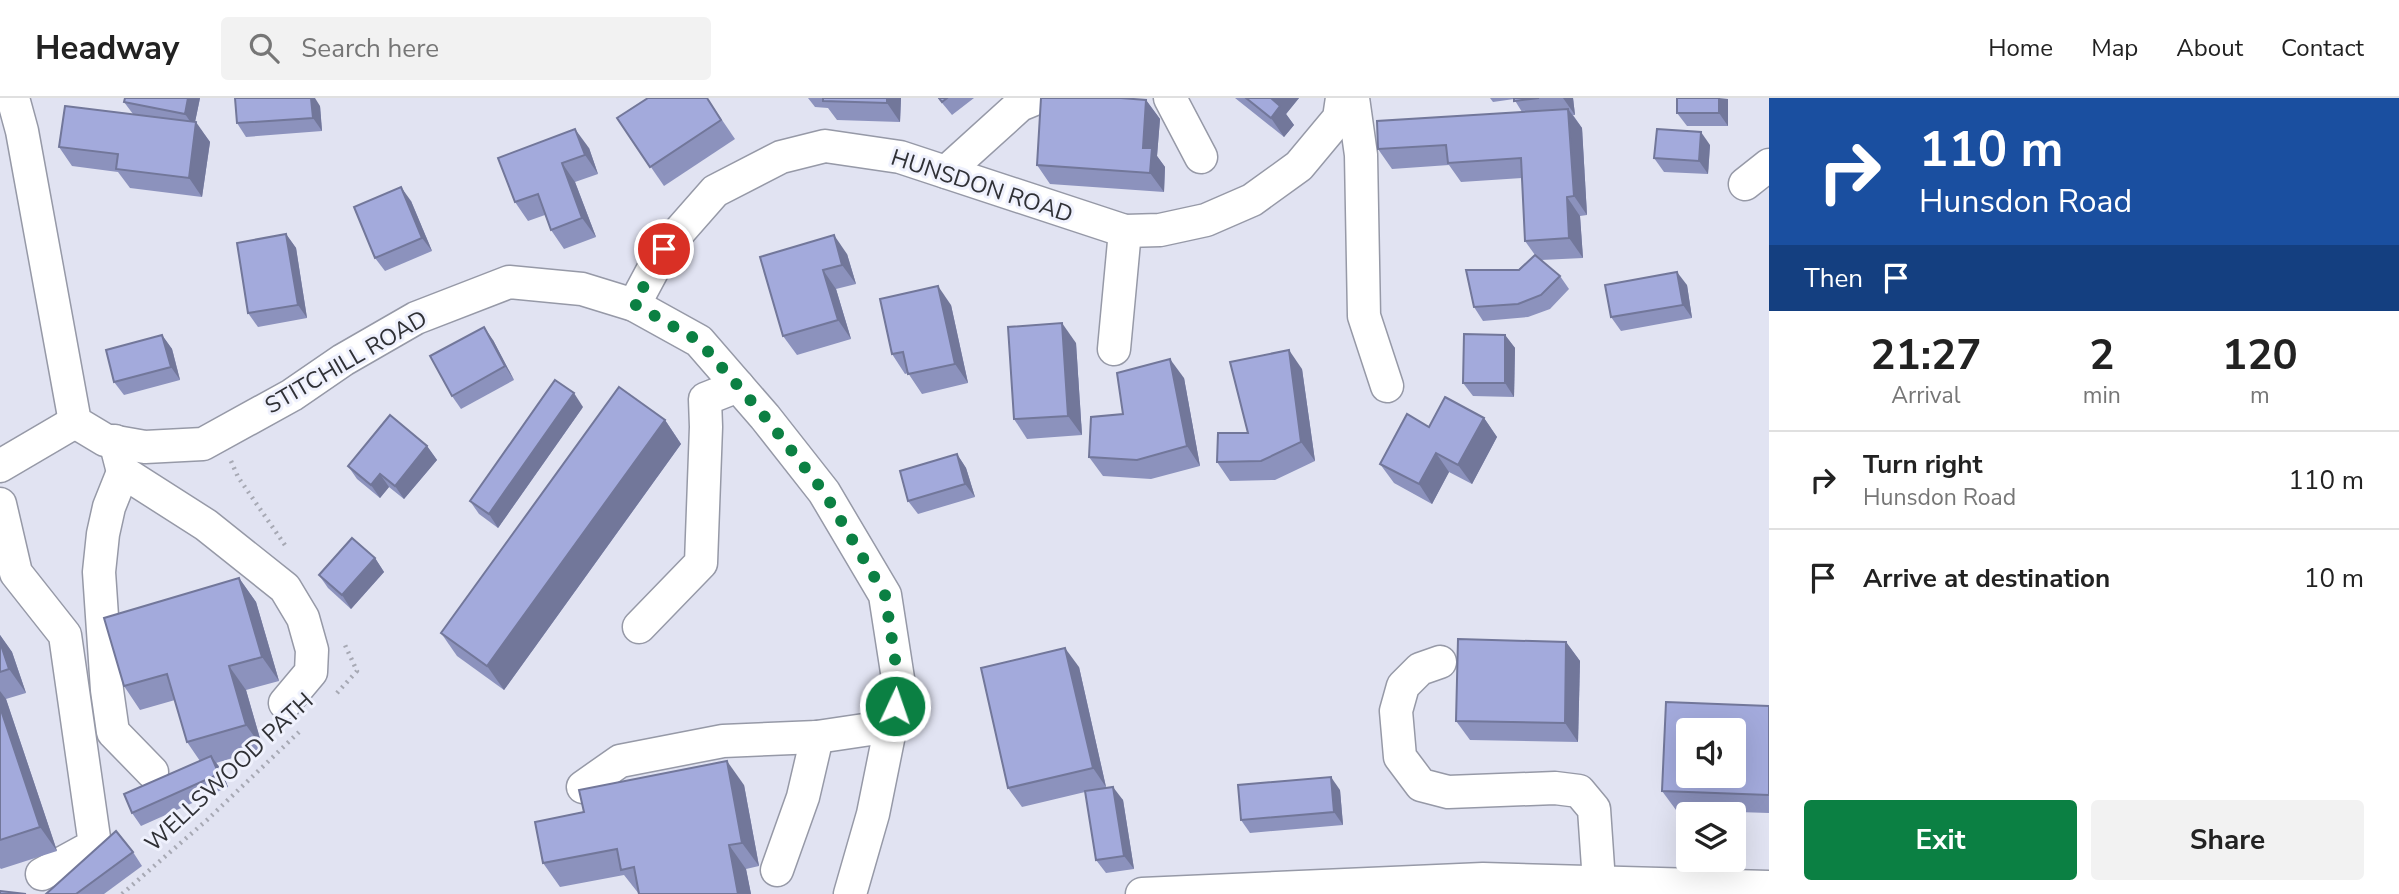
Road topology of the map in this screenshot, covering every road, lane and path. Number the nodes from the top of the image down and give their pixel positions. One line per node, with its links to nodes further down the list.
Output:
1 (13, 98): 13 (street)
2 (1037, 98): 7 (street)
3 (1170, 98): 6 (street)
4 (1342, 98): 8 (street, HUNSDON ROAD)
5 (1353, 98): 12 (street)
6 (1201, 157)
7 (946, 172): 8 (street, HUNSDON ROAD); 9 (street, HUNSDON ROAD)
8 (1125, 231): 10 (street)
9 (634, 304): 11 (street, STITCHILL ROAD); 14 (street, STITCHILL ROAD)
10 (1114, 349)
11 (738, 386): 18 (street); 23 (street, STITCHILL ROAD)
12 (1387, 386)
13 (75, 422): 14 (street, STITCHILL ROAD); 15 (street)
14 (115, 441): 16 (street)
15 (0, 466)
16 (123, 472): 22 (street); 25 (street)
17 (0, 504): 28 (street)
18 (639, 627)
19 (1440, 662): 29 (street)
20 (357, 671): 21 (path, WELLSWOOD PATH)
21 (331, 699)
22 (295, 715): 31 (path, WELLSWOOD PATH)
23 (891, 726): 24 (street); 32 (street, STITCHILL ROAD)
24 (817, 737): 26 (street); 27 (street)
25 (152, 772)
26 (583, 787)
27 (777, 870)
28 (42, 874)
29 (1599, 882): 30 (street); 33 (street)
30 (1765, 889)
31 (122, 894)
32 (850, 894)
33 (1142, 894)

